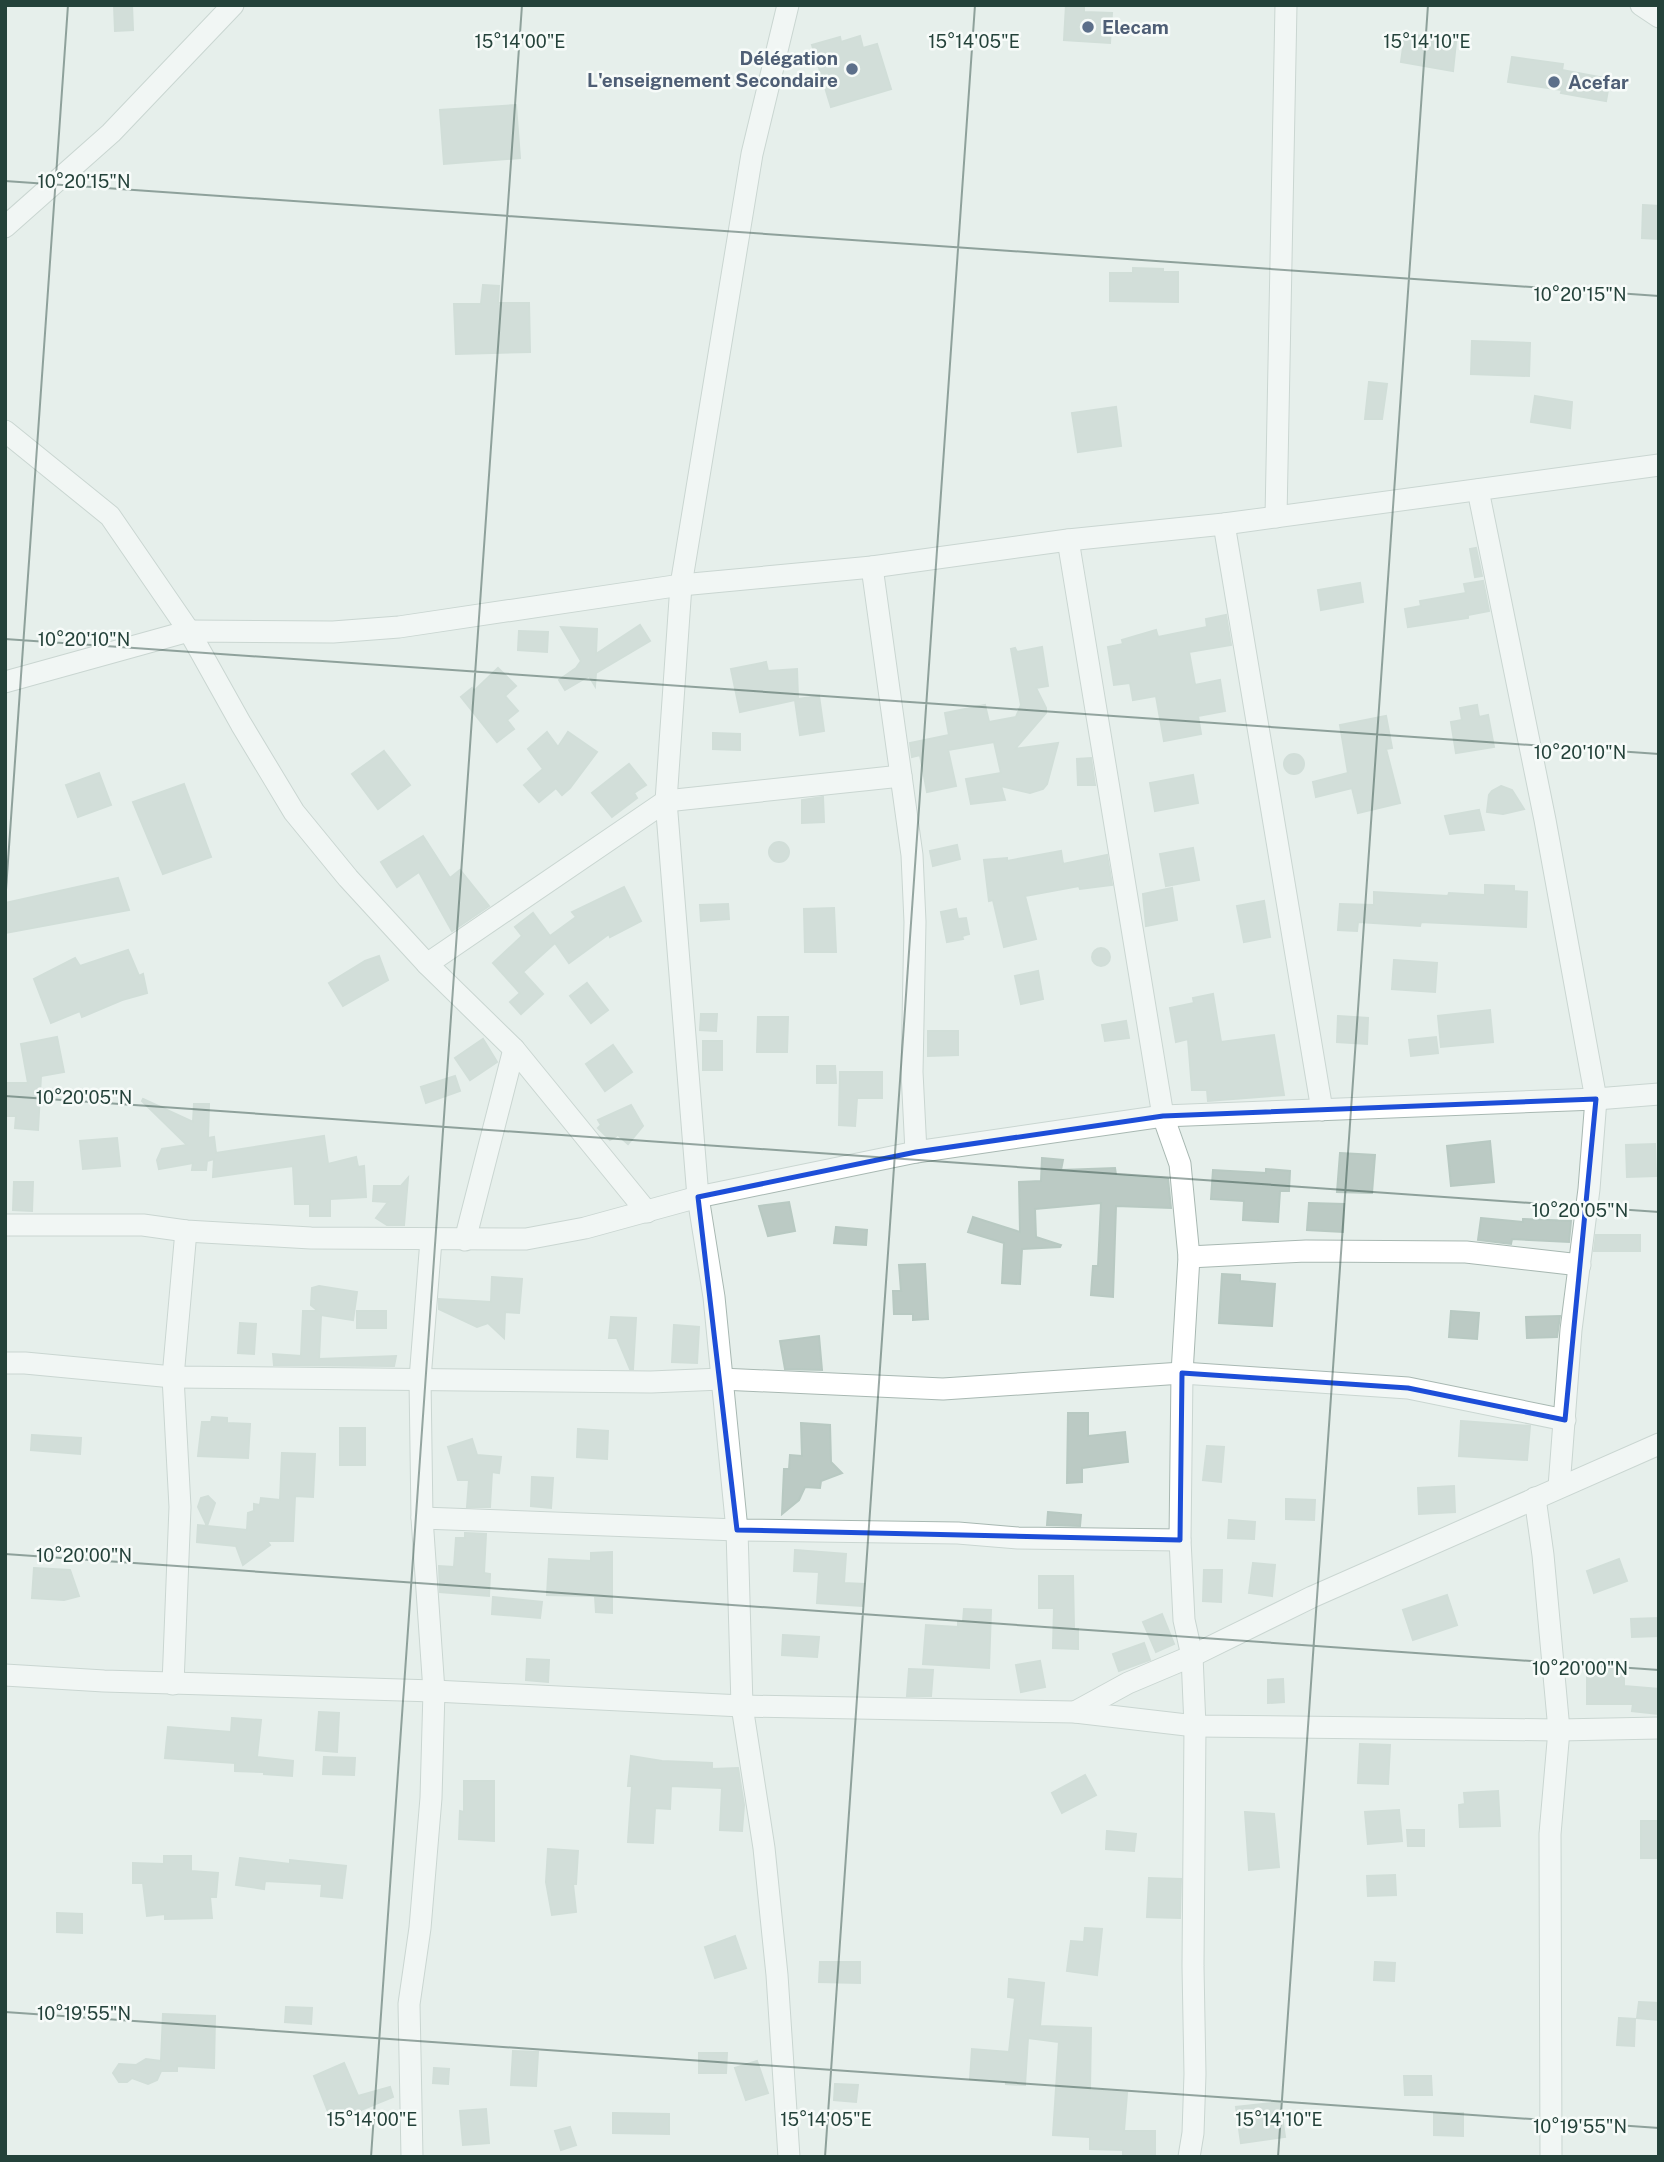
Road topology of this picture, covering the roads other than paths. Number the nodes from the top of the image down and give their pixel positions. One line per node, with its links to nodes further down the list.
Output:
1 (233, 5): 6 (street)
2 (788, 5): 14 (street)
3 (1286, 5): 10 (street)
4 (1641, 5): 5 (street)
5 (1659, 17)
6 (5, 227)
7 (5, 431): 15 (street)
8 (1659, 465): 9 (street)
9 (1478, 490): 10 (street); 22 (street)
10 (1276, 517): 11 (street)
11 (1224, 524): 12 (street); 23 (street)
12 (1068, 540): 13 (street); 24 (street)
13 (872, 567): 14 (street); 17 (street)
14 (681, 585): 15 (street); 18 (street)
15 (189, 631): 16 (street); 19 (street)
16 (5, 682)
17 (901, 776): 18 (street); 25 (street)
18 (666, 801): 19 (street); 26 (street)
19 (427, 964): 20 (street)
20 (514, 1049): 27 (street); 31 (street)
21 (1659, 1094): 22 (street)
22 (1596, 1099): 23 (street); 33 (street)
23 (1322, 1110): 24 (street)
24 (1163, 1116): 25 (street); 32 (street)
25 (916, 1152): 26 (street)
26 (698, 1197): 27 (street); 38 (street)
27 (647, 1212): 31 (street)
28 (5, 1225): 29 (street)
29 (186, 1231): 30 (street); 36 (street)
30 (432, 1240): 31 (street); 37 (street)
31 (465, 1240)
32 (1189, 1257): 33 (street); 35 (street)
33 (1580, 1265): 39 (street)
34 (5, 1363): 36 (street)
35 (1182, 1373): 38 (street); 39 (street); 45 (street)
36 (173, 1377): 37 (street); 48 (street)
37 (420, 1379): 38 (street); 43 (street)
38 (721, 1379): 44 (street)
39 (1565, 1420): 41 (street)
40 (1659, 1444): 41 (street)
41 (1559, 1487): 42 (street)
42 (1535, 1498): 46 (street); 54 (street)
43 (422, 1518): 44 (street); 49 (street)
44 (737, 1530): 45 (street); 50 (street)
45 (1180, 1540): 46 (street)
46 (1192, 1656): 51 (street); 52 (street)
47 (5, 1675): 48 (street)
48 (173, 1684): 49 (street)
49 (434, 1691): 50 (street); 55 (street)
50 (742, 1706): 51 (street); 56 (street)
51 (1075, 1712): 52 (street)
52 (1195, 1726): 54 (street); 57 (street)
53 (1659, 1728): 54 (street)
54 (1559, 1730): 58 (street)
55 (412, 2157)
56 (789, 2157)
57 (1189, 2157)
58 (1551, 2157)

